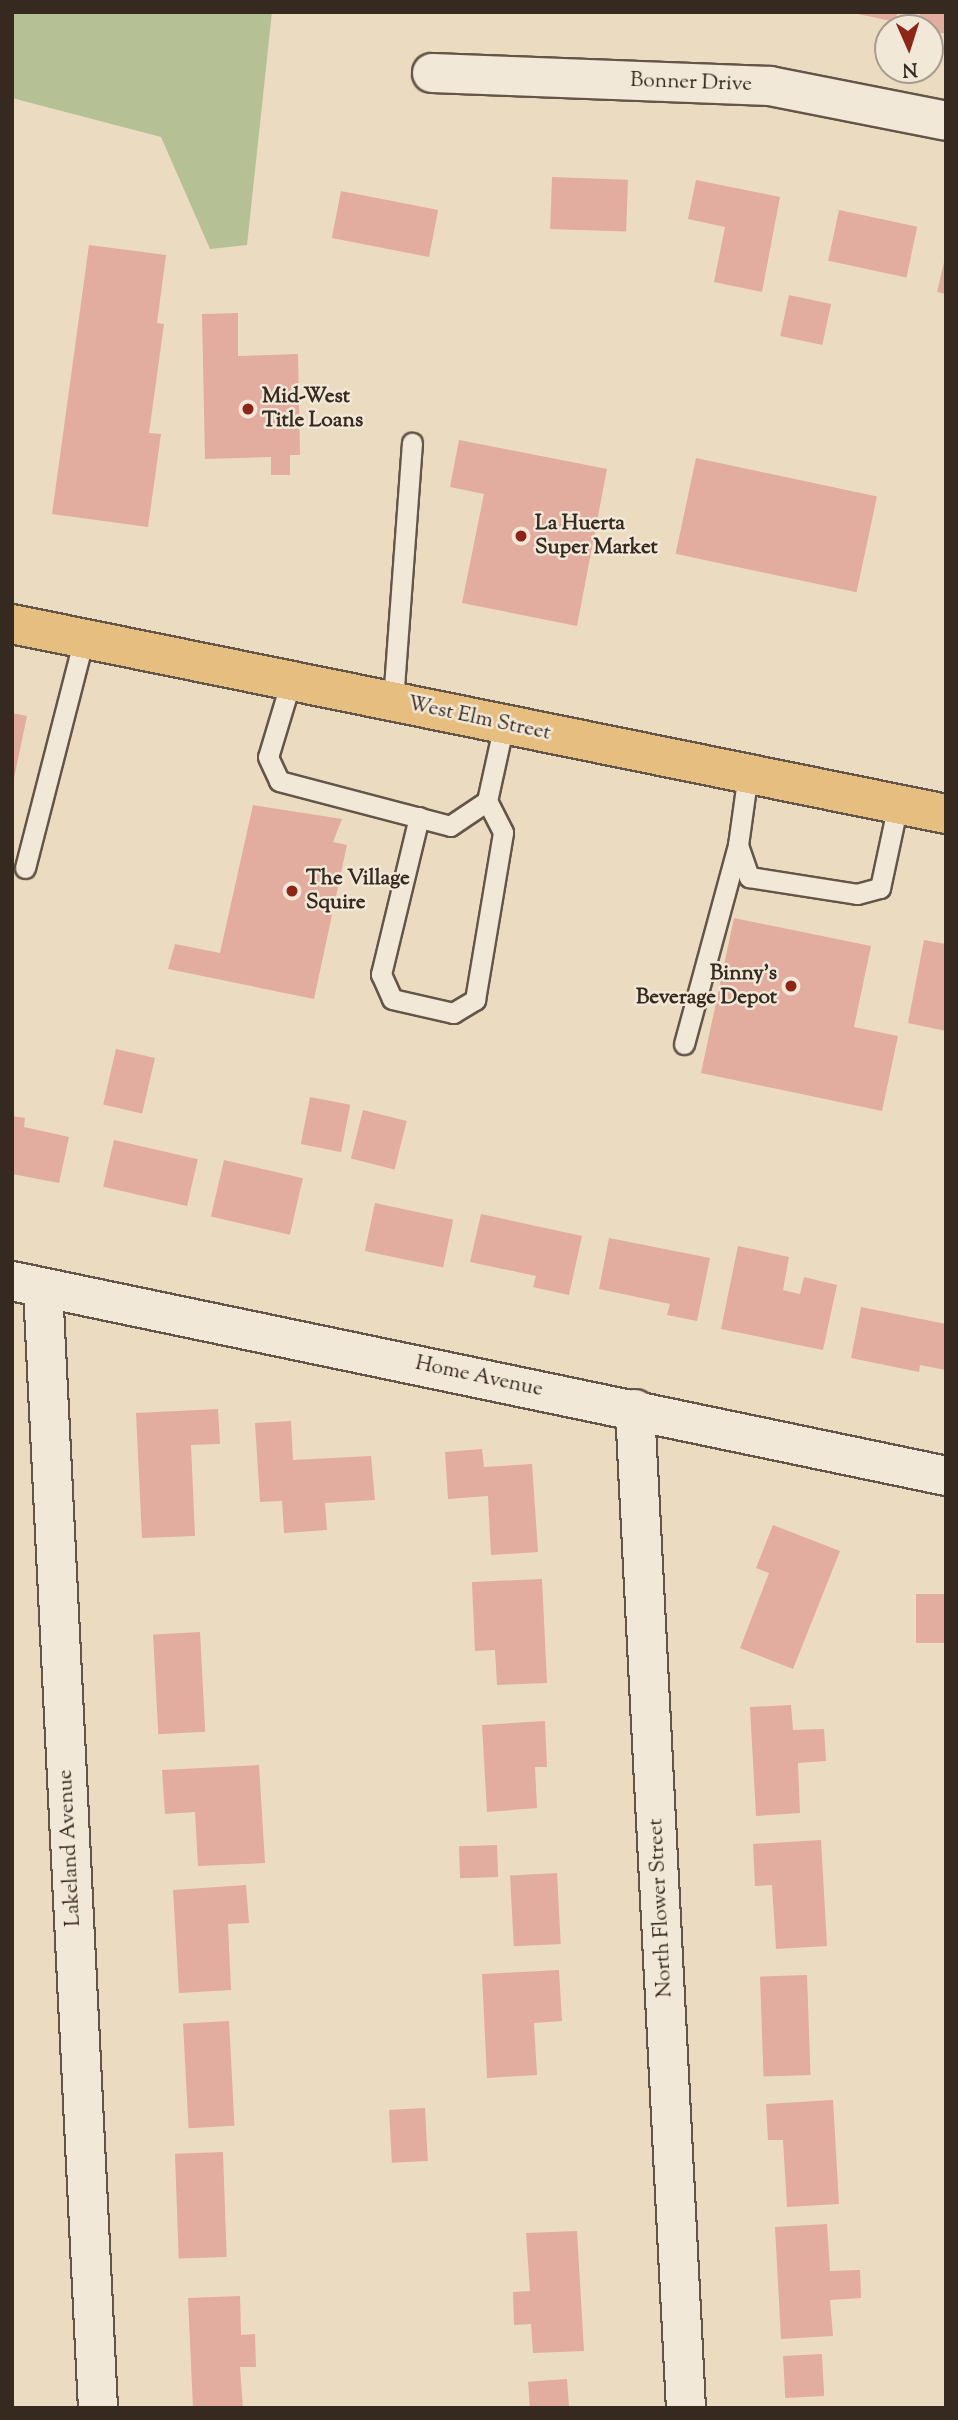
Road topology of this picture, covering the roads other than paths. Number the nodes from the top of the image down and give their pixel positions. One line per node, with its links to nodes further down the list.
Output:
1 (432, 72): 2 (street, Bonner Drive)
2 (946, 121)
3 (412, 443): 7 (lane)
4 (12, 624): 5 (main road, West Elm Street)
5 (84, 638): 6 (main road, West Elm Street); 15 (lane)
6 (291, 681): 7 (main road, West Elm Street); 13 (lane)
7 (393, 701): 8 (main road, West Elm Street)
8 (504, 724): 9 (main road, West Elm Street); 10 (lane)
9 (748, 774): 11 (main road, West Elm Street); 14 (lane)
10 (487, 801): 13 (lane); 13 (lane)
11 (898, 804): 12 (main road, West Elm Street); 14 (lane)
12 (946, 814)
13 (419, 817)
14 (738, 845): 16 (lane)
15 (25, 868)
16 (684, 1044)
17 (27, 1284): 18 (street, Home Avenue); 20 (street, Lakeland Avenue)
18 (635, 1409): 19 (street, Home Avenue); 21 (street, North Flower Street)
19 (946, 1476)
20 (98, 2408)
21 (687, 2408)

